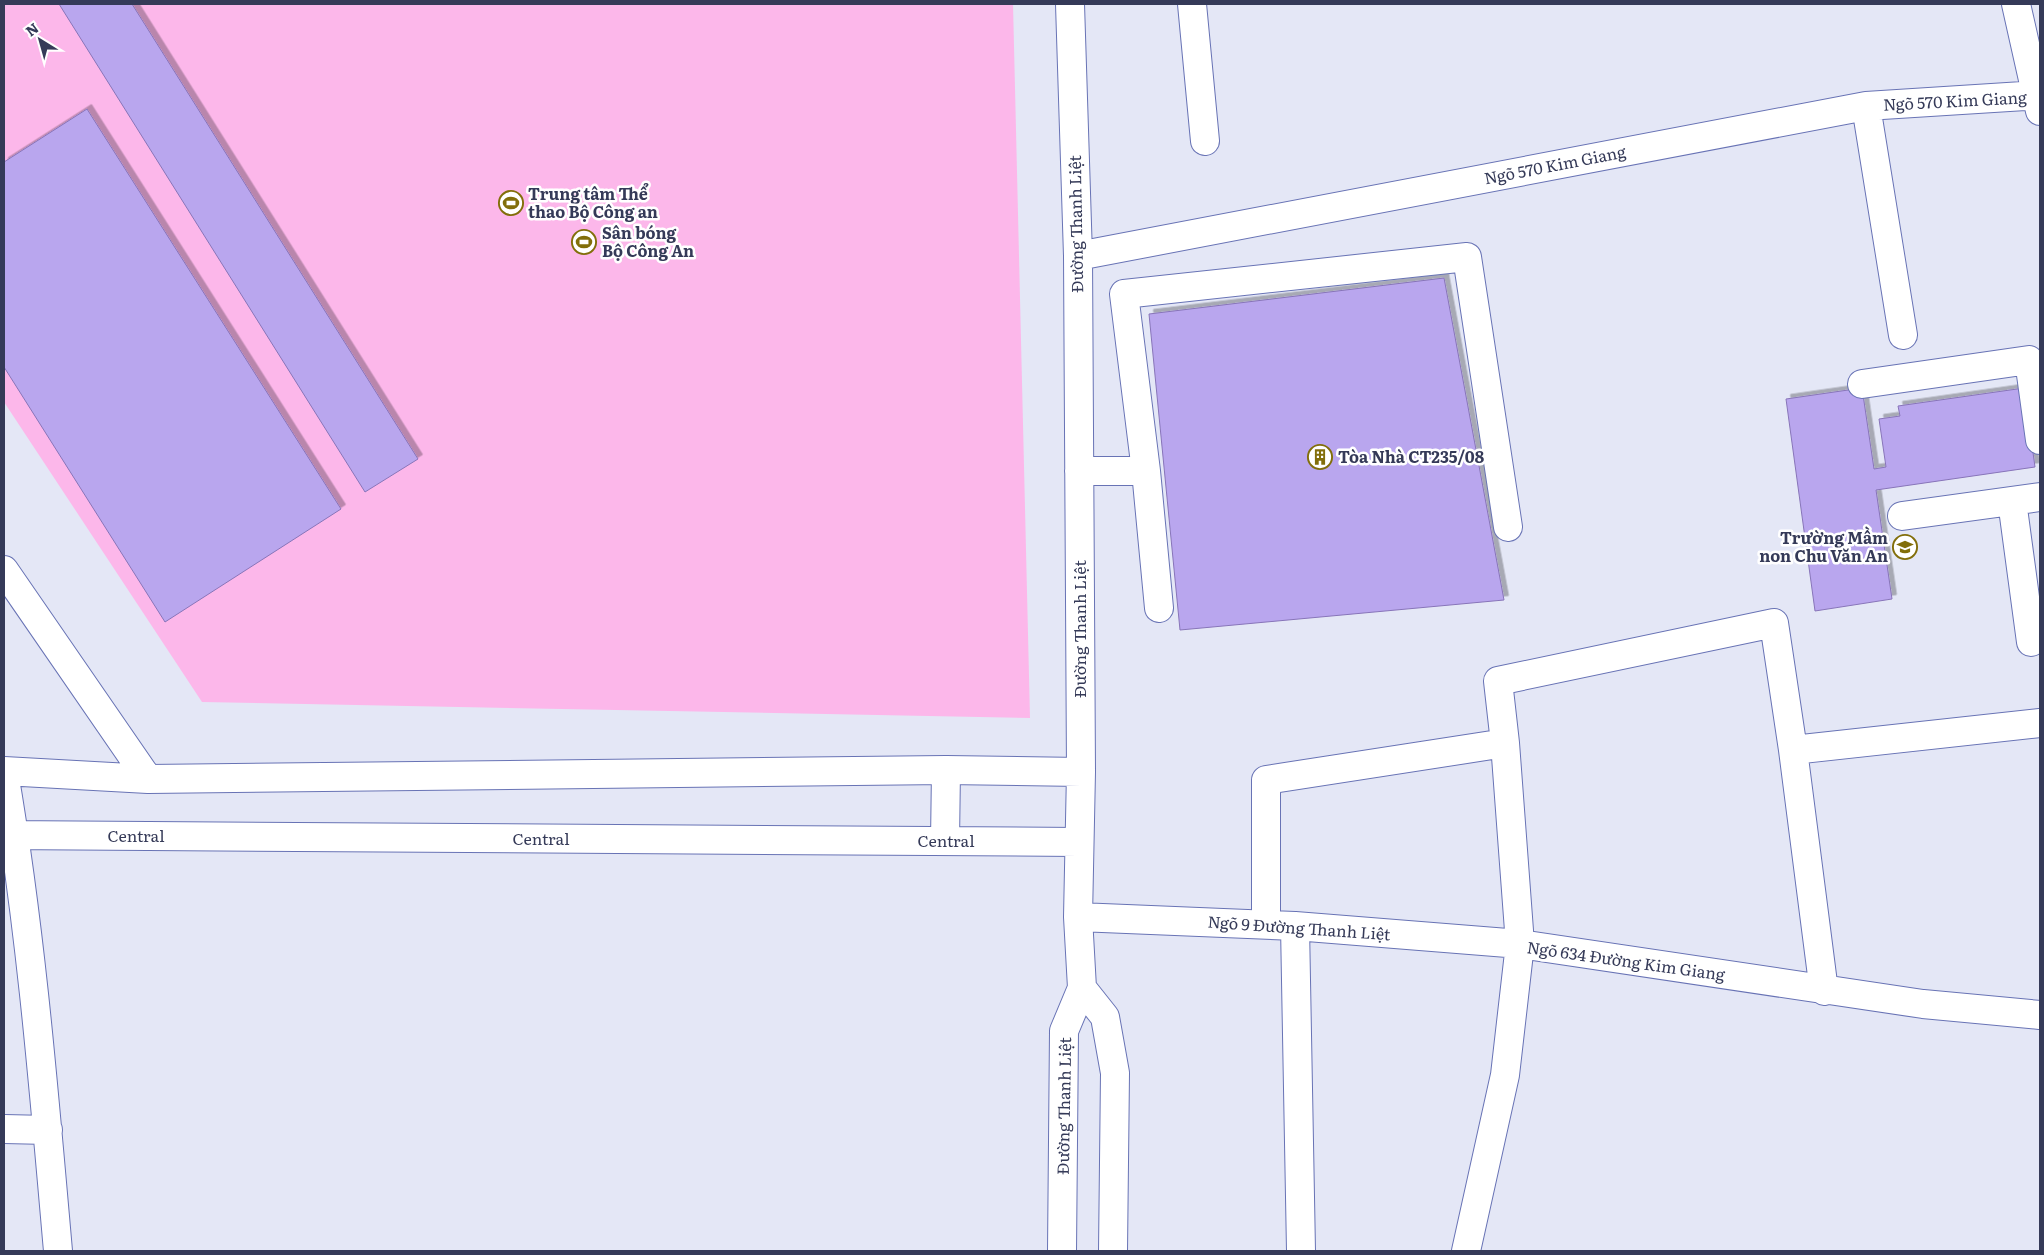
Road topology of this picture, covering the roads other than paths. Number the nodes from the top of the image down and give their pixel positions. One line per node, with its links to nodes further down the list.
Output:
1 (1070, 4): 7 (street, Đường Thanh Liệt)
2 (1192, 4): 6 (street)
3 (2016, 4): 4 (street)
4 (2039, 101): 5 (street, Ngõ 570 Kim Giang)
5 (1866, 106): 7 (street, Ngõ 570 Kim Giang); 8 (street)
6 (1205, 141)
7 (1078, 256): 11 (street, Đường Thanh Liệt)
8 (1904, 335)
9 (1862, 384): 10 (street)
10 (2040, 440)
11 (1079, 471): 12 (street); 25 (street, Đường Thanh Liệt)
12 (1146, 471): 16 (street); 18 (street)
13 (2040, 498): 14 (street)
14 (2012, 501): 15 (street); 19 (street)
15 (1902, 516)
16 (1508, 527)
17 (4, 570): 26 (street)
18 (1160, 608)
19 (2031, 642)
20 (2040, 723): 22 (street)
21 (1506, 743): 22 (street); 31 (street); 33 (street)
22 (1793, 750): 35 (street)
23 (946, 770): 25 (street); 26 (street); 28 (street)
24 (4, 772): 26 (street); 27 (street)
25 (1081, 772): 29 (street, Đường Thanh Liệt)
26 (148, 779)
27 (9, 835): 28 (street, Central); 38 (street)
28 (945, 841): 29 (street, Central)
29 (1079, 842): 30 (street, Đường Thanh Liệt)
30 (1078, 917): 31 (street, Ngõ 9 Đường Thanh Liệt); 34 (street, Đường Thanh Liệt)
31 (1266, 924): 32 (street, Ngõ 9 Đường Thanh Liệt)
32 (1295, 926): 33 (street, Ngõ 9 Đường Thanh Liệt); 42 (street)
33 (1520, 944): 35 (street, Ngõ 634 Đường Kim Giang); 43 (street, Ngõ 634 Đường Kim Giang)
34 (1082, 988): 40 (street, Đường Thanh Liệt); 41 (street)
35 (1824, 991): 36 (street, Ngõ 634 Đường Kim Giang)
36 (2040, 1015)
37 (4, 1129): 38 (street)
38 (48, 1130): 39 (street)
39 (58, 1251)
40 (1062, 1251)
41 (1113, 1251)
42 (1301, 1251)
43 (1466, 1251)

